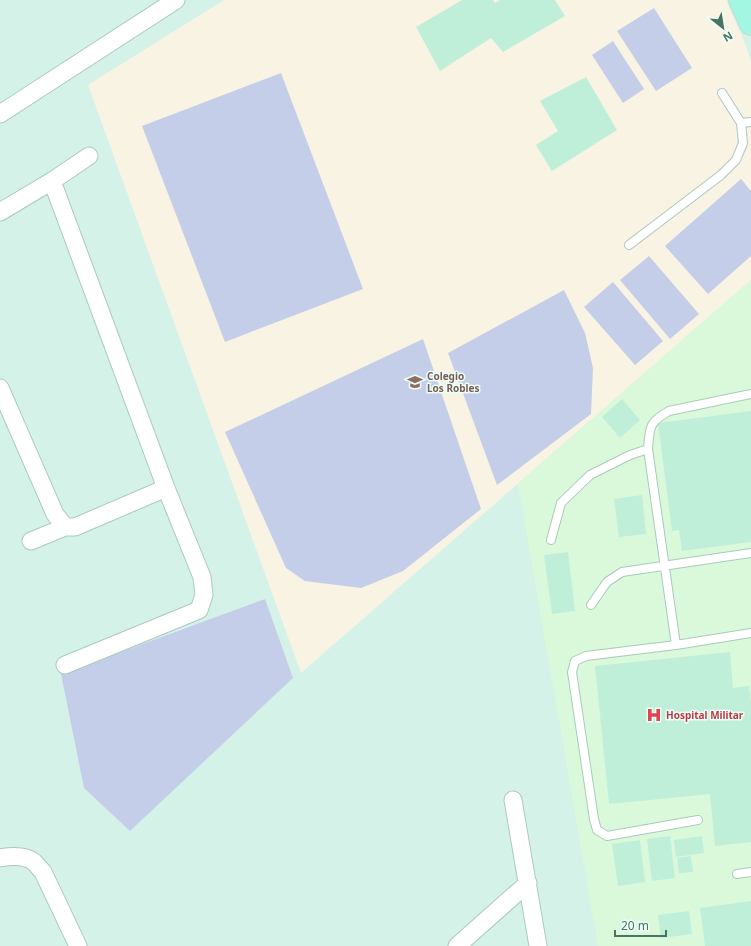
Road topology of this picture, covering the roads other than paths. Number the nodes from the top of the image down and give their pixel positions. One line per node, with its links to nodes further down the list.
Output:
1 (176, 0): 5 (street)
2 (740, 0): 3 (main road)
3 (751, 24)
4 (722, 93): 7 (lane)
5 (0, 114)
6 (751, 122): 7 (lane)
7 (741, 123): 11 (lane)
8 (89, 156): 9 (street)
9 (52, 181): 10 (street); 15 (street)
10 (0, 212)
11 (629, 245)
12 (0, 388): 16 (street)
13 (751, 394): 14 (lane)
14 (648, 449): 17 (lane); 20 (lane)
15 (166, 488): 16 (street); 24 (street)
16 (65, 527): 18 (street)
17 (551, 540)
18 (31, 541)
19 (751, 553): 20 (lane)
20 (664, 566): 21 (lane); 23 (lane)
21 (592, 604)
22 (751, 633): 23 (lane)
23 (676, 645): 26 (lane)
24 (65, 665)
25 (513, 800): 30 (street)
26 (698, 820)
27 (0, 858): 31 (street)
28 (751, 872): 29 (lane)
29 (737, 874)
30 (528, 883): 32 (street); 33 (street)
31 (78, 946)
32 (457, 946)
33 (538, 946)

